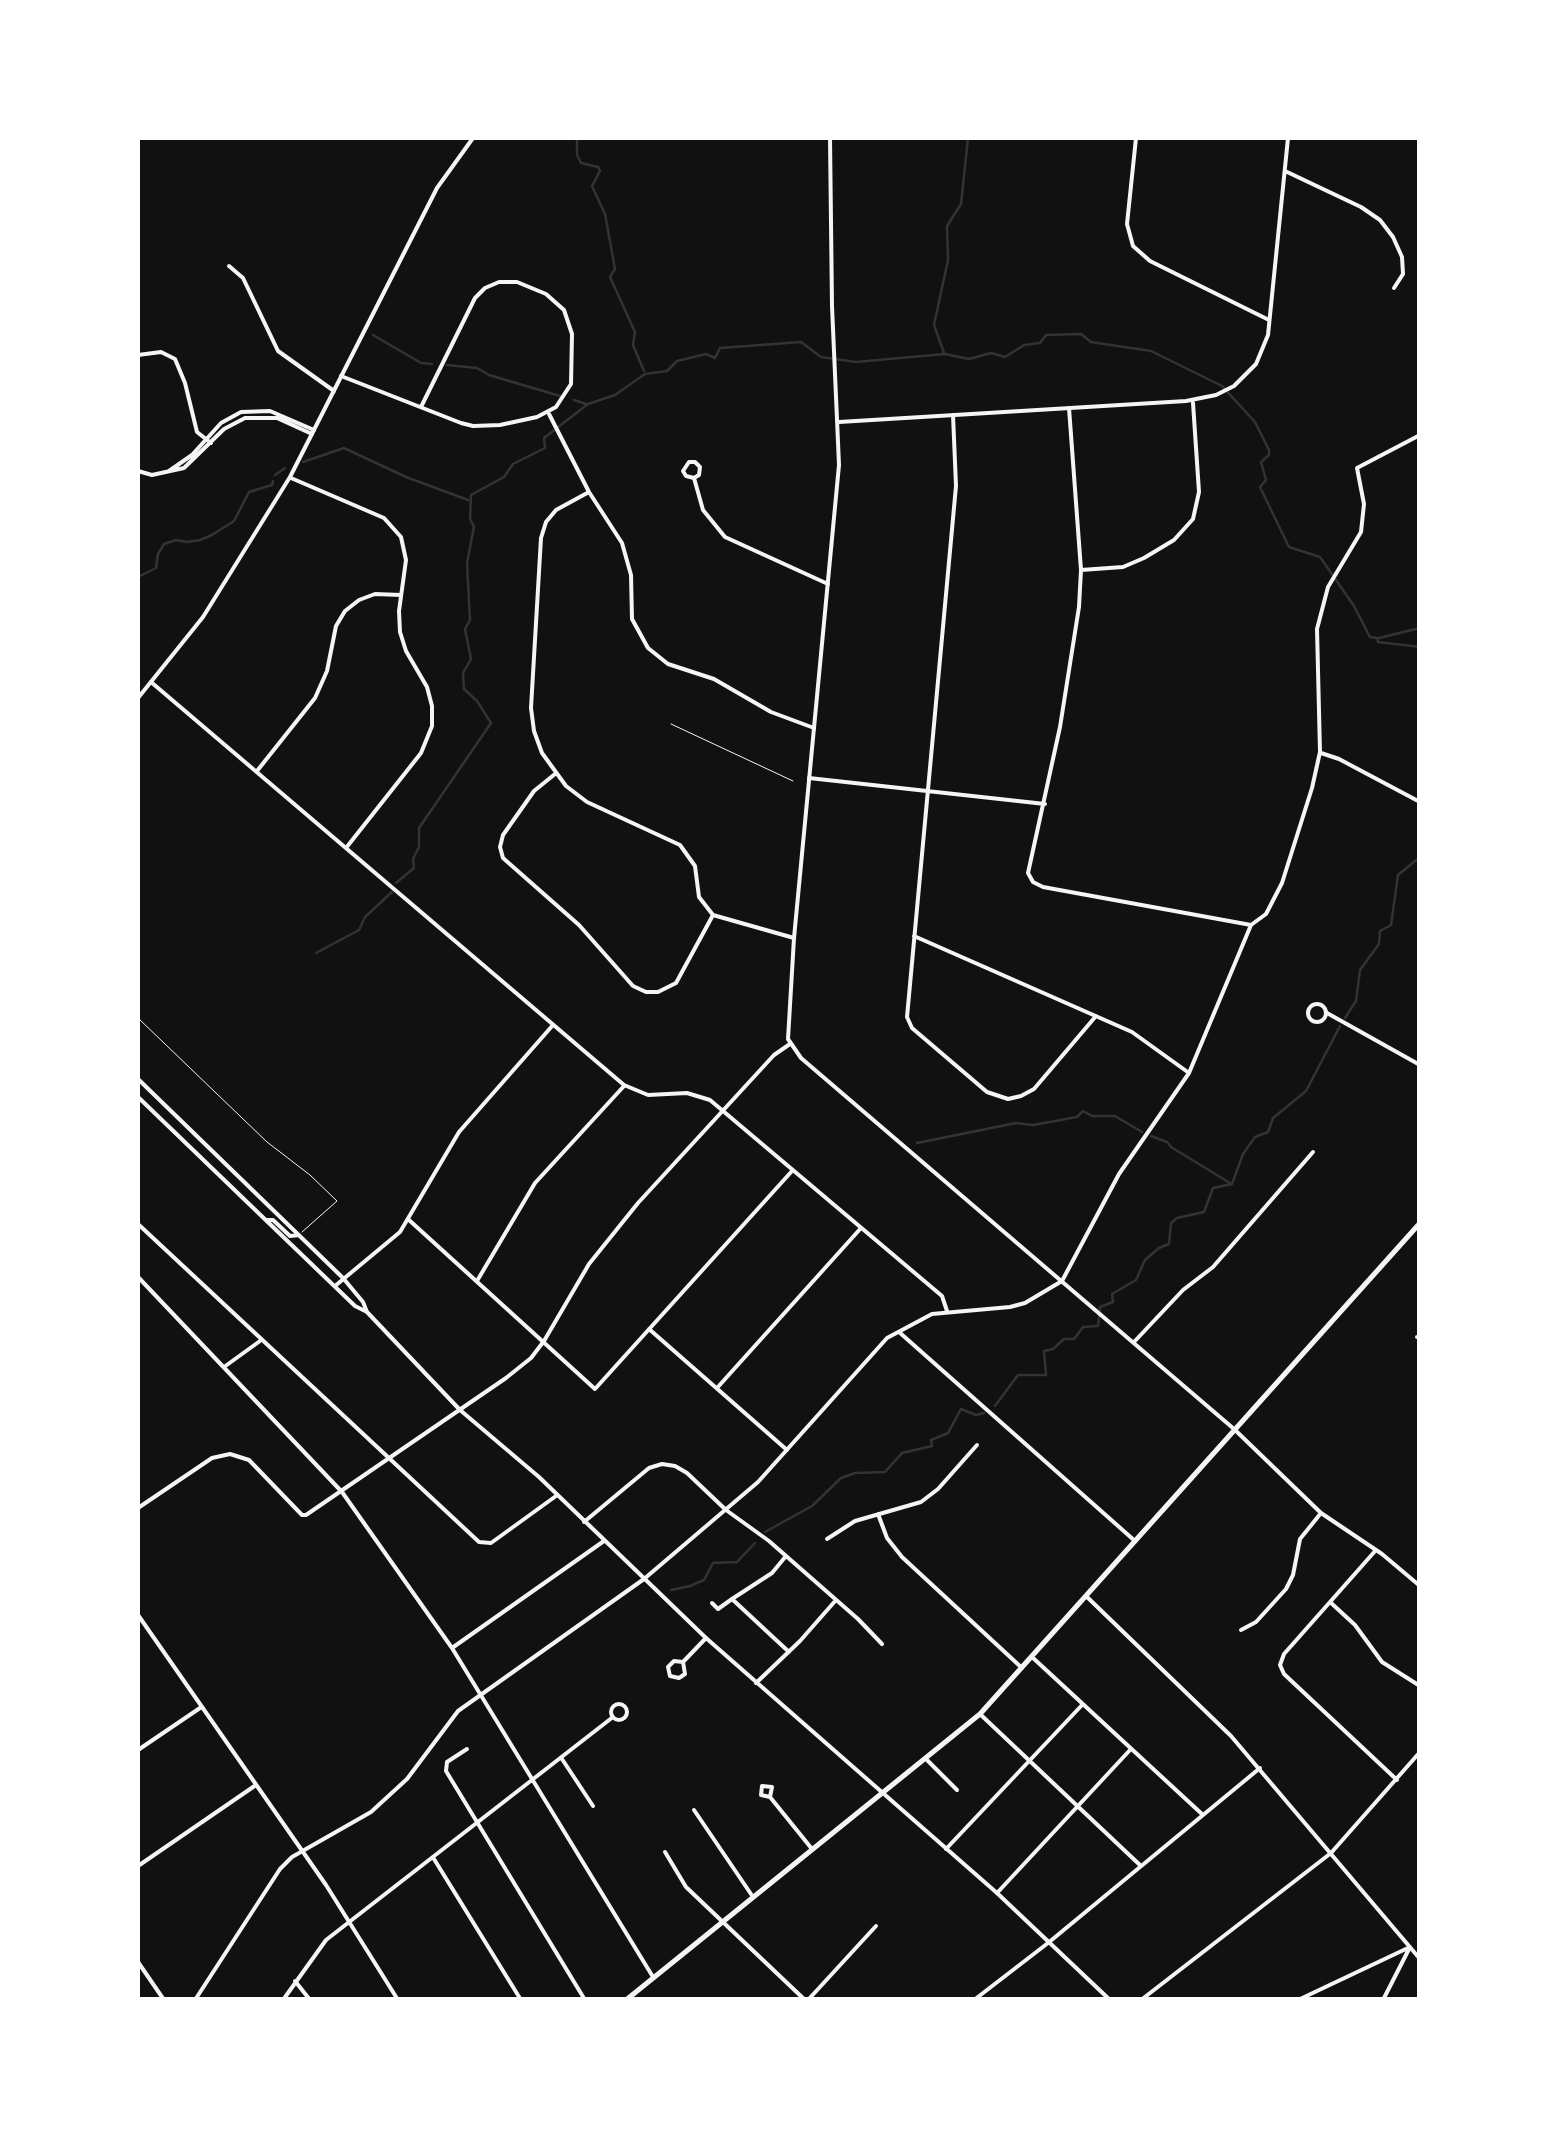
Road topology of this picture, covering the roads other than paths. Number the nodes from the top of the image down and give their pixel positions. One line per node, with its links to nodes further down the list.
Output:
1 (473, 138): 10 (street)
2 (830, 138): 17 (street)
3 (1136, 138): 8 (street)
4 (1288, 138): 5 (street)
5 (1285, 171): 7 (street); 8 (street)
6 (229, 266): 11 (street)
7 (1394, 288)
8 (1269, 320): 12 (street)
9 (138, 356): 20 (street)
10 (341, 376): 11 (street); 13 (street)
11 (334, 391): 18 (street)
12 (1193, 400): 14 (street); 25 (street)
13 (421, 407): 15 (street); 15 (street)
14 (1070, 408): 16 (street); 25 (street)
15 (548, 413): 24 (street)
16 (953, 414): 17 (street); 37 (street)
17 (837, 422): 26 (street)
18 (313, 432): 20 (street); 22 (street)
19 (1420, 434): 32 (street)
20 (208, 441): 21 (street)
21 (138, 472)
22 (290, 477): 27 (street); 28 (street)
23 (694, 478): 26 (street)
24 (590, 492): 31 (street); 34 (street)
25 (1082, 570): 39 (street)
26 (828, 584): 31 (street)
27 (401, 595): 33 (street); 40 (street)
28 (151, 682): 29 (street); 33 (street)
29 (138, 698)
30 (671, 724): 36 (lane)
31 (814, 728): 35 (street)
32 (1320, 752): 38 (street); 42 (street)
33 (257, 771): 40 (street)
34 (555, 774): 41 (street); 41 (street)
35 (809, 778): 37 (street); 44 (street)
36 (792, 781)
37 (926, 791): 39 (street); 43 (street)
38 (1420, 802)
39 (1045, 804): 42 (street)
40 (346, 848): 48 (street)
41 (713, 914): 44 (street)
42 (1250, 925): 51 (street)
43 (914, 936): 46 (street); 46 (street)
44 (794, 938): 49 (street)
45 (1327, 1013): 50 (street)
46 (1096, 1016): 51 (street)
47 (138, 1018): 65 (lane)
48 (553, 1026): 53 (street); 61 (street)
49 (790, 1044): 55 (street); 71 (street)
50 (1420, 1065)
51 (1189, 1073): 71 (street)
52 (138, 1080): 58 (street)
53 (624, 1085): 55 (street); 70 (street)
54 (138, 1097): 59 (street)
55 (722, 1110): 57 (street); 78 (street)
56 (1314, 1152): 79 (street)
57 (793, 1170): 64 (street); 75 (street)
58 (248, 1185): 59 (street); 65 (street)
59 (252, 1206): 60 (street)
60 (266, 1220): 65 (street); 67 (street)
61 (409, 1220): 69 (street); 70 (street)
62 (1420, 1223): 83 (main road)
63 (138, 1224): 77 (street)
64 (861, 1228): 73 (street); 81 (street)
65 (300, 1234): 66 (street)
66 (318, 1252): 67 (street); 69 (street)
67 (313, 1266): 72 (street)
68 (138, 1277): 80 (street)
69 (344, 1278): 72 (street); 74 (street)
70 (477, 1281): 78 (street)
71 (1062, 1281): 73 (street); 79 (street)
72 (335, 1286): 74 (street)
73 (947, 1311): 76 (street)
74 (367, 1312): 82 (street)
75 (649, 1329): 78 (street); 81 (street)
76 (898, 1330): 85 (street); 95 (street)
77 (260, 1340): 80 (street); 86 (street)
78 (544, 1342): 82 (street)
79 (1134, 1342): 83 (street)
80 (224, 1368): 87 (street)
81 (717, 1388): 85 (street)
82 (460, 1410): 86 (street); 88 (street)
83 (1234, 1430): 91 (street); 95 (main road)
84 (977, 1444): 92 (street)
85 (787, 1450): 90 (street)
86 (389, 1460): 87 (street); 88 (street)
87 (342, 1492): 89 (street); 110 (street)
88 (557, 1495): 93 (street)
89 (138, 1508)
90 (726, 1510): 93 (street); 98 (street); 99 (street)
91 (1321, 1513): 97 (street); 107 (street)
92 (878, 1514): 94 (street); 114 (street)
93 (584, 1522): 96 (street)
94 (827, 1538)
95 (1135, 1540): 101 (main road)
96 (604, 1541): 99 (street); 110 (street)
97 (1376, 1550): 100 (street); 104 (street)
98 (786, 1556): 102 (street); 103 (street)
99 (644, 1579): 108 (street); 117 (street)
100 (1420, 1586)
101 (1086, 1596): 112 (main road); 129 (street)
102 (732, 1599): 105 (street); 111 (street)
103 (837, 1600): 109 (street); 111 (street)
104 (1330, 1602): 116 (street); 130 (street)
105 (712, 1603)
106 (138, 1614): 119 (street)
107 (1241, 1630)
108 (706, 1638): 113 (street); 115 (street)
109 (882, 1644)
110 (452, 1648): 117 (street)
111 (789, 1652): 115 (street)
112 (1032, 1657): 114 (main road); 118 (street)
113 (682, 1662)
114 (1022, 1668): 120 (main road)
115 (756, 1682): 135 (street)
116 (1420, 1686)
117 (480, 1694): 131 (street); 145 (street)
118 (1083, 1704): 123 (street); 128 (street)
119 (202, 1707): 124 (street); 132 (street)
120 (980, 1714): 127 (main road); 128 (street)
121 (613, 1717): 126 (street)
122 (467, 1749): 142 (street)
123 (1131, 1749): 139 (street); 141 (street)
124 (138, 1750)
125 (1420, 1752): 130 (street)
126 (562, 1759): 131 (street); 138 (street)
127 (926, 1759): 134 (street); 135 (main road)
128 (1030, 1761): 139 (street); 144 (street)
129 (1260, 1768): 141 (street); 147 (street)
130 (1397, 1780): 147 (street)
131 (533, 1781): 142 (street); 160 (street)
132 (256, 1785): 145 (street); 149 (street)
133 (138, 1786): 136 (street)
134 (957, 1790)
135 (884, 1794): 143 (main road); 144 (street)
136 (138, 1795)
137 (770, 1797): 143 (street)
138 (593, 1806)
139 (1078, 1806): 150 (street); 151 (street)
140 (694, 1810): 152 (street)
141 (1202, 1815): 150 (street)
142 (479, 1824): 148 (street); 169 (street)
143 (812, 1849): 152 (main road)
144 (946, 1849): 151 (street)
145 (303, 1850): 153 (street); 164 (street)
146 (665, 1852): 154 (street)
147 (1331, 1853): 157 (street); 173 (street)
148 (434, 1858): 153 (street); 168 (street)
149 (138, 1866)
150 (1141, 1866): 156 (street)
151 (997, 1893): 156 (street)
152 (753, 1896): 154 (main road)
153 (350, 1922): 161 (street); 167 (street)
154 (722, 1922): 160 (main road); 170 (street)
155 (876, 1926): 170 (street)
156 (1048, 1943): 171 (street); 172 (street)
157 (1410, 1947): 158 (street); 174 (street); 175 (street)
158 (1420, 1959)
159 (138, 1962): 163 (street)
160 (653, 1978): 162 (main road)
161 (295, 1982): 165 (street); 166 (street)
162 (626, 1999)
163 (164, 2000)
164 (195, 2000)
165 (283, 2000)
166 (310, 2000)
167 (398, 2000)
168 (521, 2000)
169 (586, 2000)
170 (807, 2000)
171 (974, 2000)
172 (1110, 2000)
173 (1141, 2000)
174 (1298, 2000)
175 (1383, 2000)

